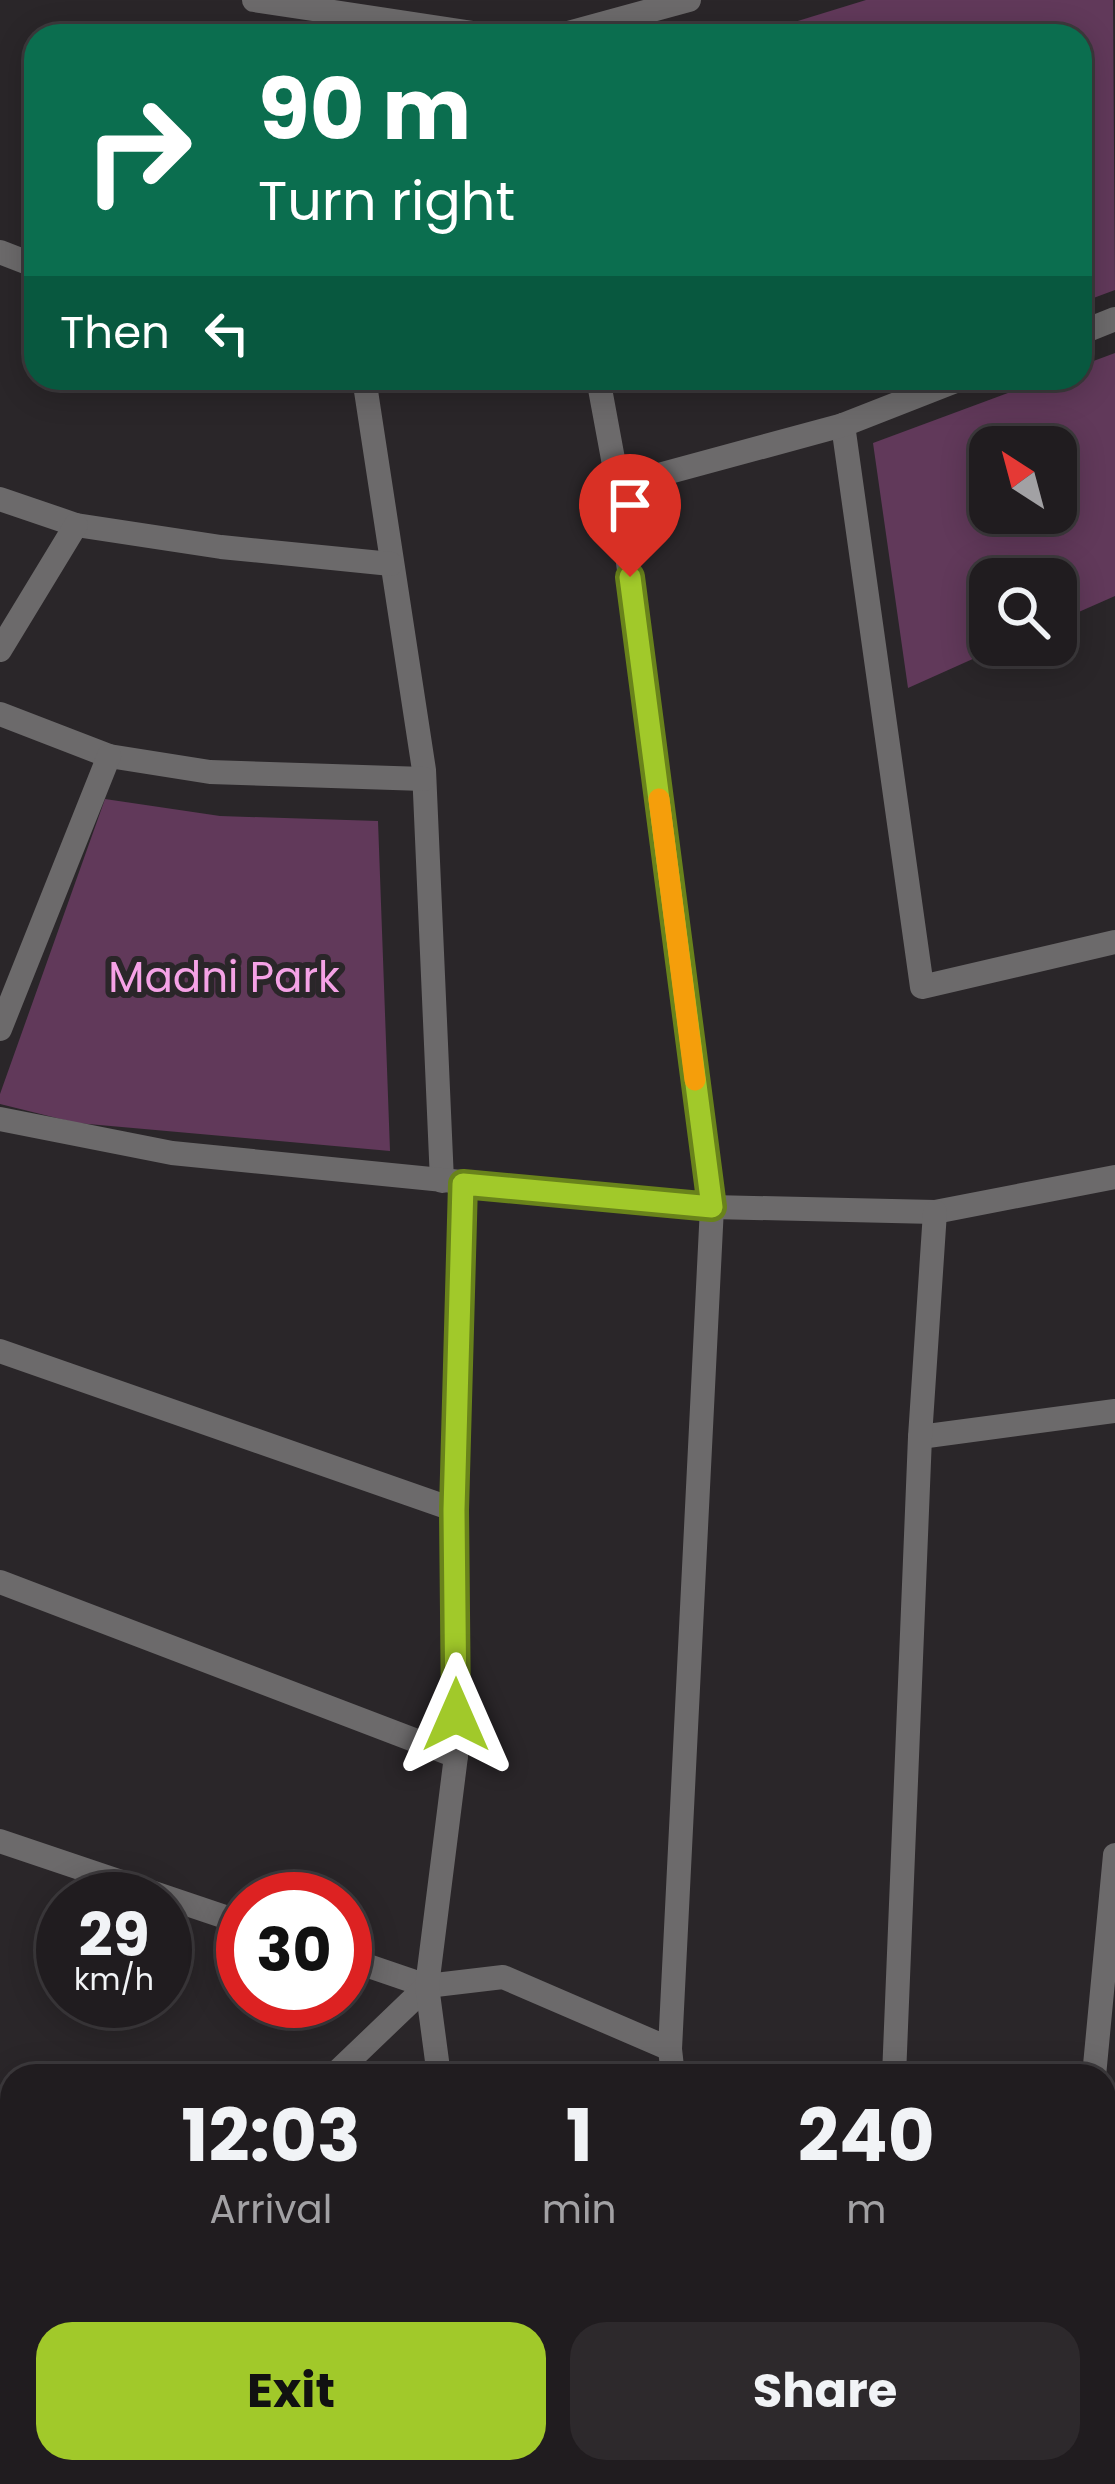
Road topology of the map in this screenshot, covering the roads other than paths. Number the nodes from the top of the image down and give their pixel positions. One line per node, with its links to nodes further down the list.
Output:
1 (254, 0): 3 (street)
2 (688, 0): 4 (street)
3 (414, 24)
4 (601, 24)
5 (366, 390): 12 (street)
6 (600, 390): 9 (street)
7 (932, 390): 8 (street)
8 (842, 425): 9 (street); 17 (street)
9 (618, 486): 22 (street)
10 (0, 499): 11 (street)
11 (76, 524): 12 (street); 13 (street)
12 (392, 564): 16 (street)
13 (0, 650)
14 (0, 714): 15 (street)
15 (109, 756): 16 (street); 18 (street)
16 (424, 779): 21 (street)
17 (1115, 942)
18 (0, 1029)
19 (0, 1119): 21 (street)
20 (1115, 1177): 23 (street)
21 (453, 1182): 22 (street); 27 (street)
22 (712, 1207): 23 (street); 37 (street)
23 (934, 1211): 26 (street)
24 (0, 1352): 27 (street)
25 (1115, 1411): 26 (street)
26 (920, 1437): 41 (street)
27 (454, 1510): 30 (street)
28 (1, 1582): 29 (street); 30 (street)
29 (0, 1598)
30 (456, 1756): 36 (street)
31 (0, 1841): 33 (street)
32 (1115, 1855): 35 (street)
33 (216, 1914)
34 (372, 1967): 36 (street)
35 (1109, 1977): 42 (street)
36 (427, 1986): 37 (street); 38 (street); 39 (street)
37 (670, 2049): 40 (street)
38 (346, 2064)
39 (437, 2064)
40 (672, 2064)
41 (894, 2064)
42 (1096, 2064)

